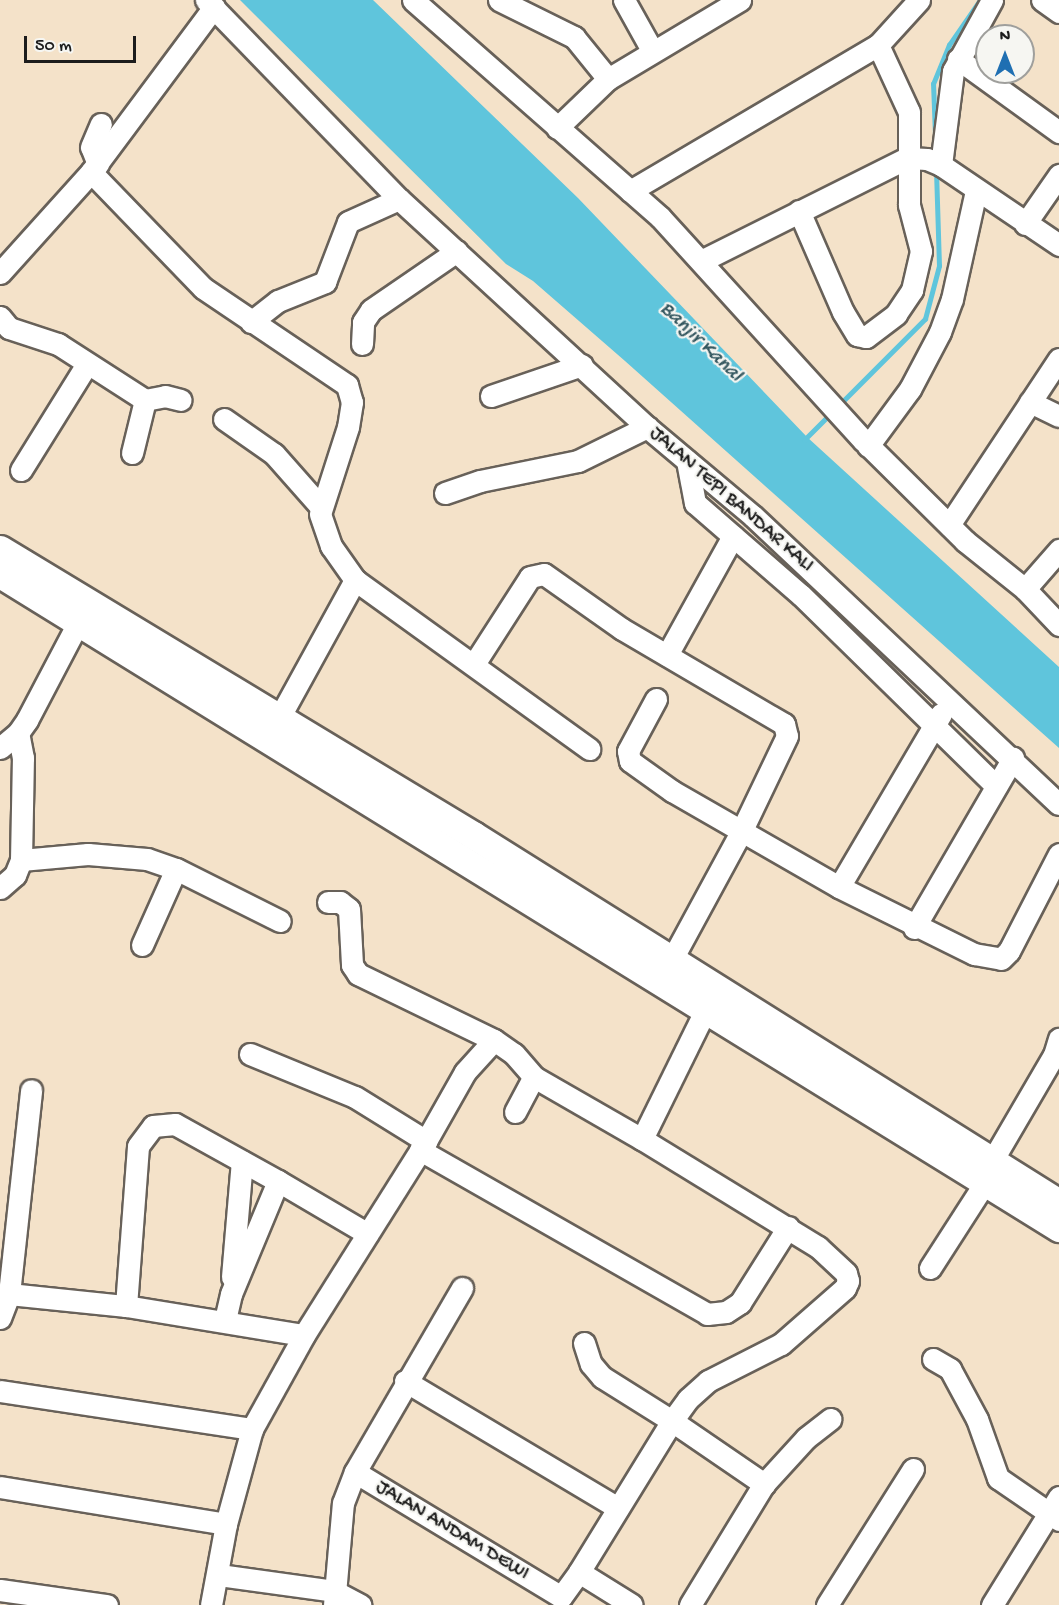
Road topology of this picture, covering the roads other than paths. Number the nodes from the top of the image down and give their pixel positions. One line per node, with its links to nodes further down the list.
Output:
1 (413, 0): 15 (street)
2 (499, 0): 13 (street)
3 (624, 0): 11 (street)
4 (740, 0): 11 (street)
5 (919, 0): 10 (street)
6 (993, 0): 12 (street)
7 (1042, 0): 9 (street)
8 (210, 4): 18 (street); 22 (street, JALAN TEPI BANDAR KALI)
9 (1059, 12)
10 (878, 45): 17 (street); 20 (street)
11 (652, 50): 13 (street)
12 (958, 59): 16 (street); 17 (street)
13 (608, 79): 15 (street)
14 (101, 124): 18 (street)
15 (557, 128): 20 (street)
16 (1059, 132)
17 (928, 162): 21 (street); 23 (street); 23 (street)
18 (94, 168): 28 (street); 30 (street)
19 (1059, 175): 24 (street)
20 (630, 191): 27 (street)
21 (976, 191): 24 (street); 42 (street)
22 (399, 199): 26 (street, JALAN TEPI BANDAR KALI); 30 (street)
23 (799, 211): 27 (street)
24 (1025, 225): 25 (street)
25 (1059, 244)
26 (457, 251): 31 (street); 34 (street, JALAN TEPI BANDAR KALI)
27 (701, 261): 42 (street)
28 (0, 273)
29 (0, 316): 33 (street)
30 (251, 322): 47 (street)
31 (362, 345)
32 (1059, 359): 38 (street)
33 (87, 364): 36 (street); 45 (street)
34 (582, 365): 35 (street); 41 (street, JALAN TEPI BANDAR KALI)
35 (491, 396)
36 (145, 399): 37 (street); 43 (street)
37 (181, 400)
38 (1030, 402): 39 (street); 48 (street)
39 (1059, 416)
40 (224, 419): 47 (street)
41 (647, 427): 44 (street, JALAN TEPI BANDAR KALI); 46 (street)
42 (866, 443): 48 (street)
43 (132, 453)
44 (687, 460): 49 (street); 61 (street, JALAN TEPI BANDAR KALI)
45 (21, 470)
46 (445, 493)
47 (320, 506): 53 (street)
48 (949, 525): 54 (street)
49 (733, 536): 57 (street); 63 (street)
50 (0, 549): 59 (main road)
51 (1059, 550): 54 (street)
52 (0, 574): 55 (main road)
53 (355, 580): 58 (street); 62 (street)
54 (1025, 589): 56 (street)
55 (78, 623): 59 (main road); 64 (street)
56 (1059, 625)
57 (667, 655): 58 (street); 70 (street)
58 (474, 664): 66 (street)
59 (219, 696): 62 (main road); 73 (main road)
60 (656, 699): 70 (street)
61 (949, 700): 63 (street); 67 (street, JALAN TEPI BANDAR KALI)
62 (278, 720): 73 (main road)
63 (934, 726): 68 (street); 75 (street)
64 (18, 733): 65 (street); 72 (street)
65 (0, 748)
66 (589, 749)
67 (1012, 758): 68 (street); 69 (street, JALAN TEPI BANDAR KALI)
68 (996, 786): 79 (street)
69 (1059, 804)
70 (741, 832): 75 (street); 81 (street)
71 (1059, 854): 79 (street)
72 (21, 860): 74 (street); 76 (street)
73 (496, 865): 81 (main road); 82 (main road)
74 (176, 868): 78 (street); 80 (street)
75 (839, 887): 79 (street)
76 (2, 890)
77 (328, 902): 83 (street)
78 (280, 921)
79 (914, 928)
80 (142, 945)
81 (672, 959): 88 (main road)
82 (705, 1011): 88 (main road); 90 (street)
83 (494, 1040): 86 (street); 91 (street)
84 (1057, 1050): 93 (street)
85 (250, 1054): 91 (street)
86 (534, 1077): 89 (street); 90 (street)
87 (31, 1090): 101 (street)
88 (870, 1097): 93 (main road)
89 (515, 1112)
90 (642, 1139): 96 (street)
91 (423, 1146): 96 (street); 98 (street)
92 (242, 1161): 94 (street); 102 (street); 103 (street)
93 (989, 1171): 95 (main road); 97 (main road); 99 (street)
94 (278, 1181): 98 (street); 102 (street)
95 (1059, 1203)
96 (788, 1227): 112 (street, JALAN ANDAM DEWI)
97 (1059, 1228)
98 (368, 1233): 106 (street)
99 (930, 1268)
100 (462, 1288): 109 (street)
101 (9, 1294): 103 (street); 104 (street)
102 (231, 1294): 105 (street)
103 (126, 1306): 105 (street)
104 (0, 1318)
105 (225, 1321): 106 (street)
106 (304, 1335): 113 (street)
107 (584, 1343): 112 (street)
108 (933, 1359): 119 (street)
109 (405, 1381): 115 (street); 118 (street)
110 (0, 1392): 113 (street)
111 (830, 1419): 116 (street)
112 (672, 1421): 116 (street); 118 (street, JALAN ANDAM DEWI)
113 (252, 1430): 120 (street)
114 (913, 1469): 131 (street)
115 (354, 1472): 124 (street); 125 (street, JALAN ANDAM DEWI)
116 (764, 1484): 130 (street)
117 (0, 1487): 120 (street)
118 (618, 1508): 121 (street, JALAN ANDAM DEWI)
119 (1055, 1510): 132 (street)
120 (226, 1524): 122 (street)
121 (579, 1572): 125 (street, JALAN ANDAM DEWI); 129 (street)
122 (219, 1575): 124 (street); 127 (street)
123 (0, 1590): 126 (street)
124 (334, 1598): 128 (street)
125 (559, 1601)
126 (104, 1605)
127 (211, 1605)
128 (360, 1605)
129 (632, 1605)
130 (690, 1605)
131 (827, 1605)
132 (992, 1605)

